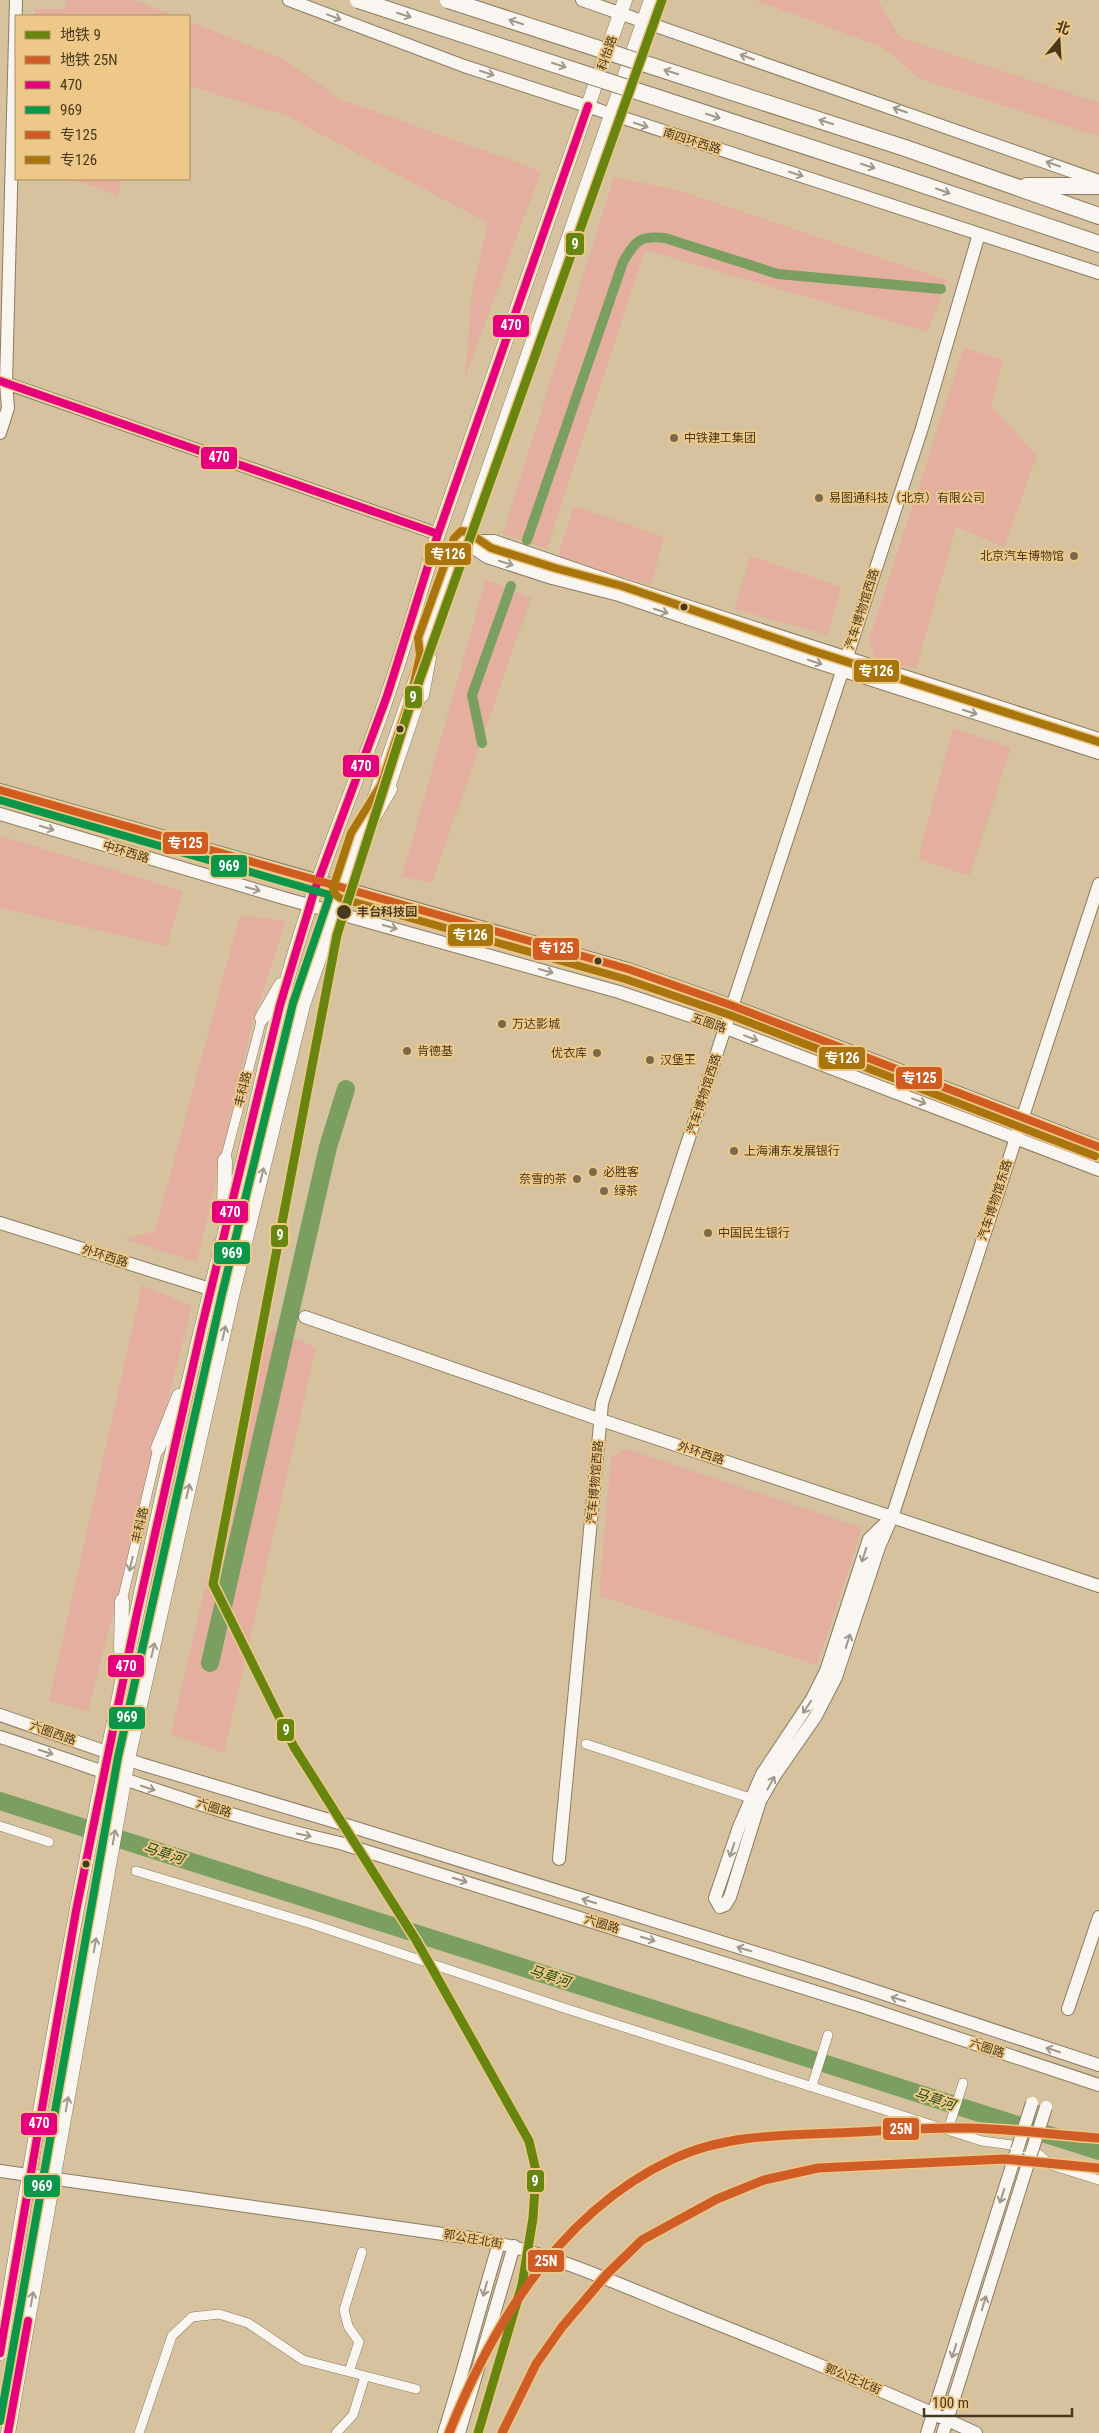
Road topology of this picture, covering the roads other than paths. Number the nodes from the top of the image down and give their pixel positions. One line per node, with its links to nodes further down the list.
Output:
1 (16, 0): 8 (street)
2 (289, 0): 11 (street, 南四环西路, one-way to 11)
3 (358, 0): 18 (highway, one-way to 18, bridge)
4 (448, 0): 14 (highway, one-way to 4, bridge)
5 (582, 0): 7 (street)
6 (651, 0): 9 (main road, 科怡路)
7 (623, 7): 9 (street); 11 (main road, 科怡路)
8 (15, 15)
9 (644, 21): 12 (main road, 科怡路); 13 (street, one-way to 9)
10 (15, 28): 20 (street)
11 (588, 106): 12 (street, 南四环西路); 22 (main road, 丰科路)
12 (611, 114): 17 (street, 南四环西路, one-way to 17); 23 (main road)
13 (1099, 181)
14 (1015, 186): 15 (highway); 16 (highway)
15 (1099, 186)
16 (1099, 216)
17 (979, 234): 19 (street, 南四环西路); 25 (street, 汽车博物馆西路)
18 (1094, 242)
19 (1099, 273)
20 (2, 385): 21 (street); 22 (street)
21 (0, 433)
22 (438, 534): 34 (main road, 丰科路)
23 (463, 541): 24 (main road); 25 (street); 26 (street, one-way to 26)
24 (428, 640): 27 (main road); 33 (main road)
25 (847, 656): 26 (street, 汽车博物馆西路); 28 (street)
26 (842, 670): 29 (street, one-way to 29); 40 (street, 汽车博物馆西路)
27 (422, 694): 30 (street)
28 (1099, 738)
29 (1099, 753)
30 (390, 789): 33 (main road)
31 (0, 790): 34 (street, 中环西路)
32 (0, 814): 37 (street, 中环西路, one-way to 37)
33 (360, 837): 36 (main road)
34 (319, 880): 36 (street, 五圈路); 37 (main road, 丰科路)
35 (1099, 884): 43 (street, 汽车博物馆东路)
36 (342, 888): 38 (main road); 40 (street, 五圈路)
37 (309, 904): 38 (street, 五圈路); 39 (main road, 丰科路)
38 (334, 912): 42 (street, 五圈路, one-way to 42); 63 (main road, one-way to 38)
39 (290, 970): 41 (main road); 49 (main road, 丰科路)
40 (733, 1006): 42 (street, 汽车博物馆西路); 43 (street, 五圈路)
41 (262, 1018): 46 (street, 丰科路)
42 (726, 1028): 44 (street, 五圈路, one-way to 44); 53 (street, 汽车博物馆西路)
43 (1023, 1118): 44 (street, 汽车博物馆东路); 45 (street, 五圈路)
44 (1016, 1138): 47 (street, 五圈路); 55 (street, 汽车博物馆东路)
45 (1099, 1147)
46 (225, 1160): 49 (main road)
47 (1099, 1170)
48 (0, 1223): 50 (street, 外环西路)
49 (224, 1231): 50 (main road, 丰科路)
50 (210, 1289): 52 (main road, 丰科路)
51 (305, 1316): 53 (street, 外环西路)
52 (191, 1373): 54 (main road); 58 (main road, 丰科路)
53 (601, 1420): 55 (street, 外环西路); 69 (street, 汽车博物馆西路)
54 (158, 1448): 57 (street, 丰科路, one-way to 57)
55 (892, 1517): 56 (street, 外环西路); 66 (street)
56 (1099, 1586)
57 (122, 1601): 58 (main road)
58 (121, 1680): 62 (main road, 丰科路)
59 (0, 1714): 62 (street, 六圈西路)
60 (0, 1737): 64 (street, 六圈西路, one-way to 64)
61 (586, 1744): 66 (street)
62 (106, 1752): 63 (street, 六圈路); 64 (main road, 丰科路)
63 (128, 1759): 65 (main road); 74 (street, 六圈路, one-way to 63)
64 (102, 1771): 65 (street, 六圈路); 82 (main road, 丰科路)
65 (124, 1780): 76 (street, 六圈路, one-way to 76); 83 (main road, one-way to 65)
66 (755, 1799): 66 (street, one-way to 66)
67 (0, 1826): 68 (street)
68 (49, 1842)
69 (559, 1859)
70 (136, 1871): 77 (street)
71 (1099, 1917): 72 (street)
72 (1068, 2009)
73 (828, 2035): 77 (street)
74 (1099, 2065)
75 (963, 2083): 80 (street)
76 (1099, 2085)
77 (812, 2086): 80 (street)
78 (1032, 2103): 92 (street, one-way to 92, bridge)
79 (1046, 2107): 93 (street, one-way to 79, bridge)
80 (948, 2130): 84 (street)
81 (0, 2171): 82 (street, 郭公庄北街)
82 (28, 2175): 83 (street, 郭公庄北街); 88 (main road, 丰科路)
83 (53, 2179): 85 (street, 郭公庄北街); 94 (main road, one-way to 83)
84 (1099, 2180)
85 (499, 2243): 86 (street, 郭公庄北街); 97 (street, one-way to 97)
86 (514, 2246): 92 (street, 郭公庄北街); 98 (street)
87 (362, 2252): 89 (street)
88 (0, 2353)
89 (349, 2372): 90 (street); 95 (street)
90 (365, 2376): 91 (street); 96 (street)
91 (416, 2389)
92 (934, 2414): 93 (street, 郭公庄北街); 99 (street)
93 (948, 2420): 100 (street); 101 (street, 郭公庄北街)
94 (8, 2433)
95 (139, 2433)
96 (336, 2433)
97 (444, 2433)
98 (459, 2433)
99 (927, 2433)
100 (943, 2433)
101 (976, 2433)

